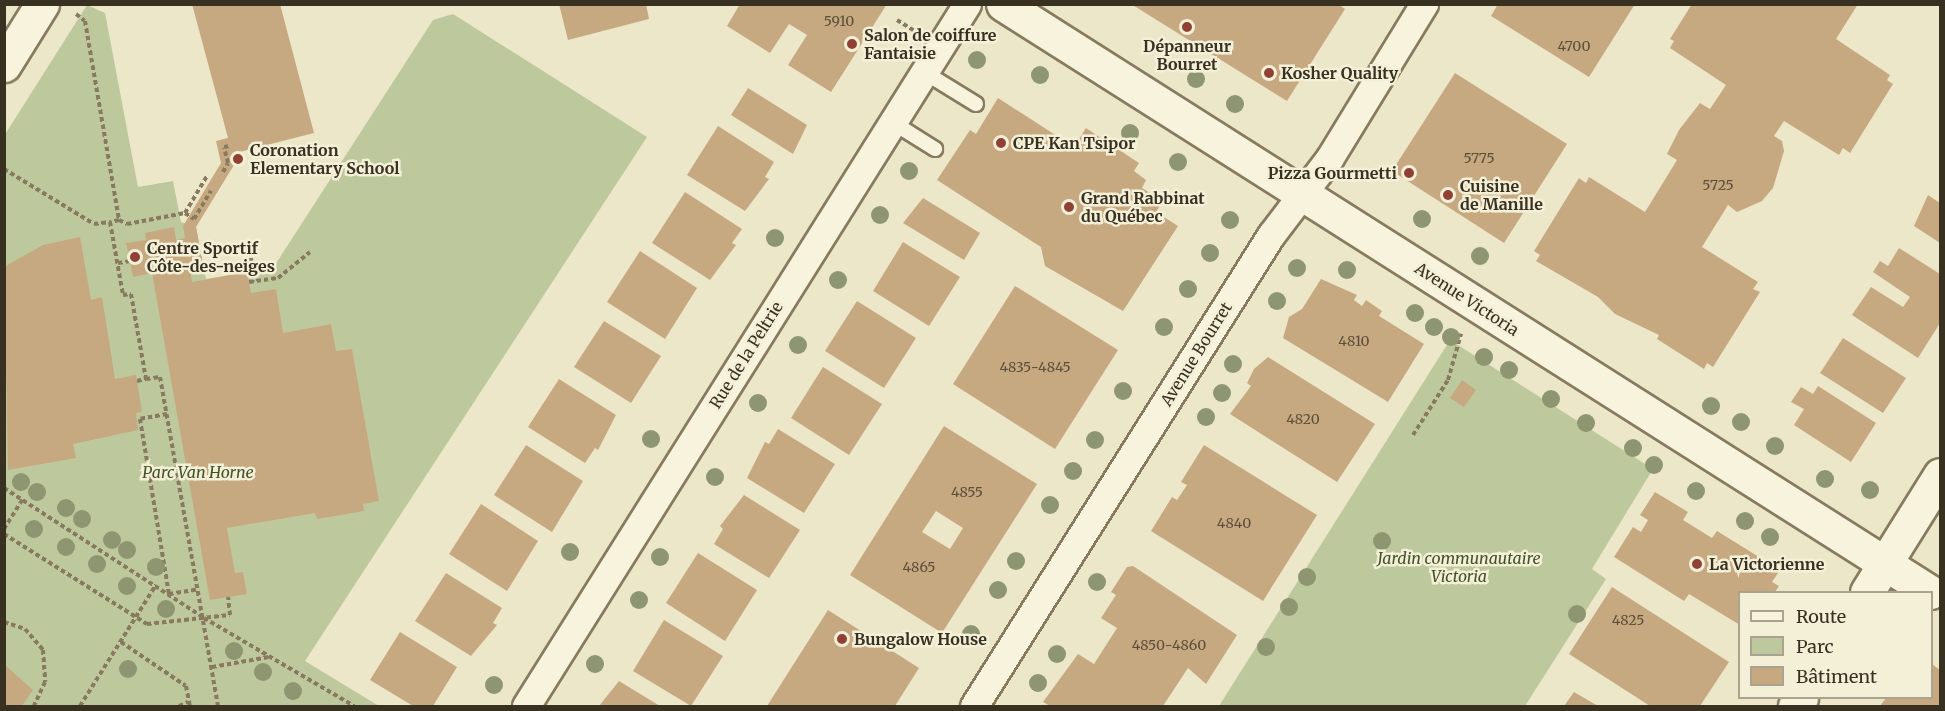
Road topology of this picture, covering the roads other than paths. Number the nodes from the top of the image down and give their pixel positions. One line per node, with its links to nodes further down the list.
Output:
1 (42, 4): 5 (street)
2 (967, 4): 6 (street, Rue de la Peltrie)
3 (1004, 4): 10 (street, Avenue Victoria)
4 (1424, 4): 10 (street, Avenue Bourret)
5 (4, 64)
6 (924, 72): 7 (lane); 8 (street, Rue de la Peltrie)
7 (976, 104)
8 (892, 122): 9 (lane); 15 (street, Rue de la Peltrie)
9 (935, 149)
10 (1302, 194): 12 (street, Avenue Victoria); 16 (street, Avenue Bourret)
11 (1941, 475): 12 (street)
12 (1886, 563): 13 (street); 14 (street, Avenue Victoria)
13 (1868, 591)
14 (1928, 591)
15 (526, 706)
16 (974, 706)

